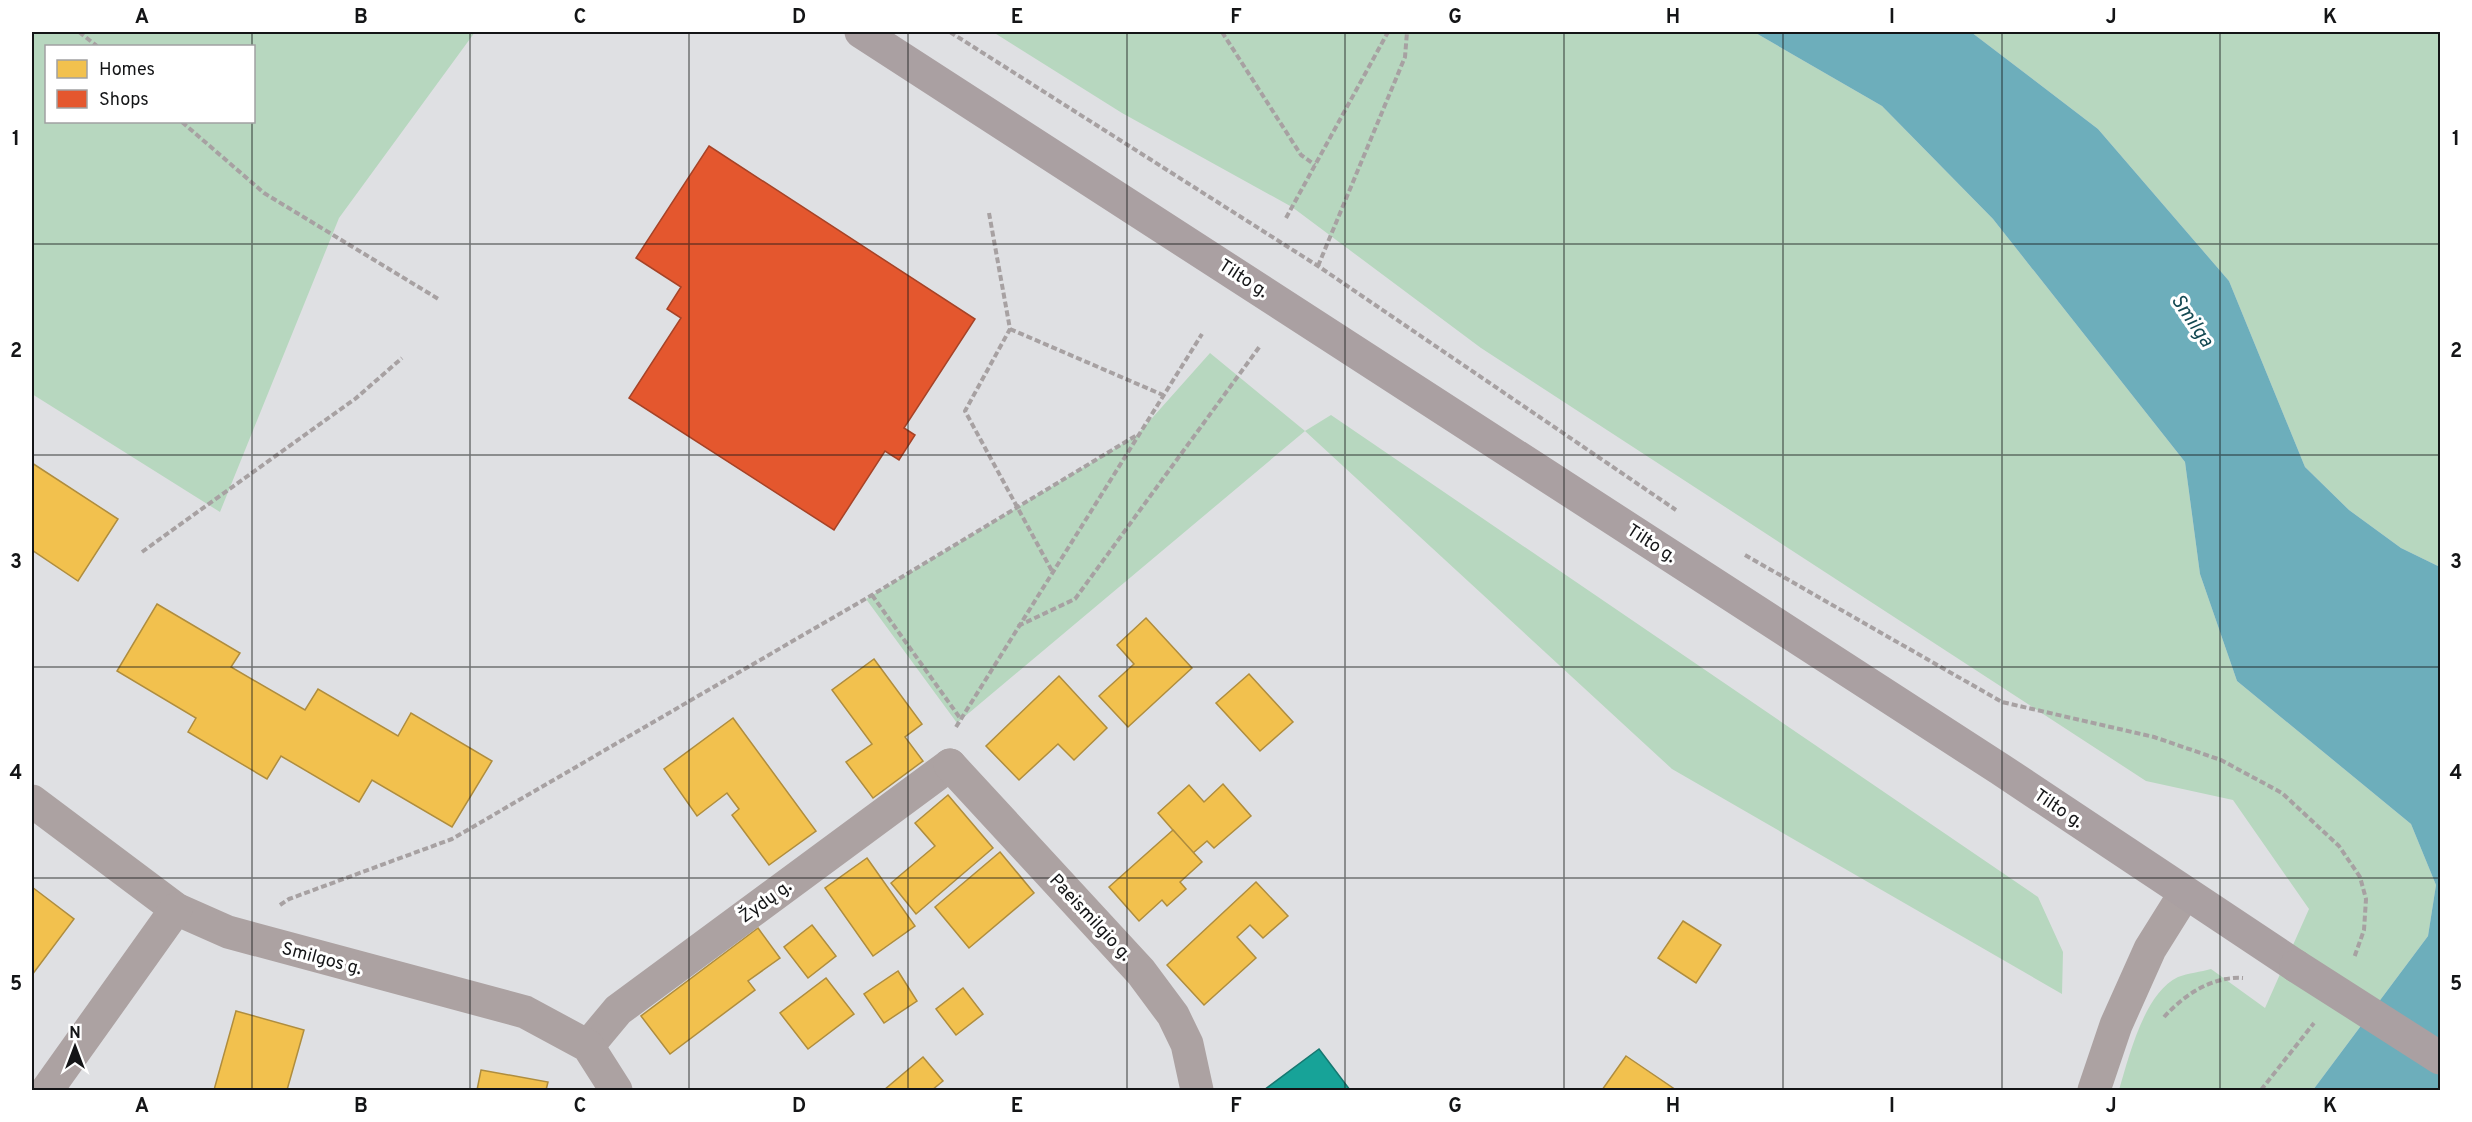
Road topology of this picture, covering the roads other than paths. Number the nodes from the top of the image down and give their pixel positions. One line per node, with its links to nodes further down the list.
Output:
1 (861, 32): 4 (main road, Tilto g.)
2 (950, 765): 6 (street, Žydų g.); 10 (street, Paeismilgio g.)
3 (32, 801): 5 (street, Smilgos g.)
4 (2185, 893): 7 (main road, Tilto g., bridge); 11 (street)
5 (176, 909): 6 (street, Smilgos g.); 8 (street)
6 (588, 1046): 9 (street, Smilgos g.)
7 (2440, 1058)
8 (47, 1090)
9 (616, 1090)
10 (1197, 1090)
11 (2094, 1090)

